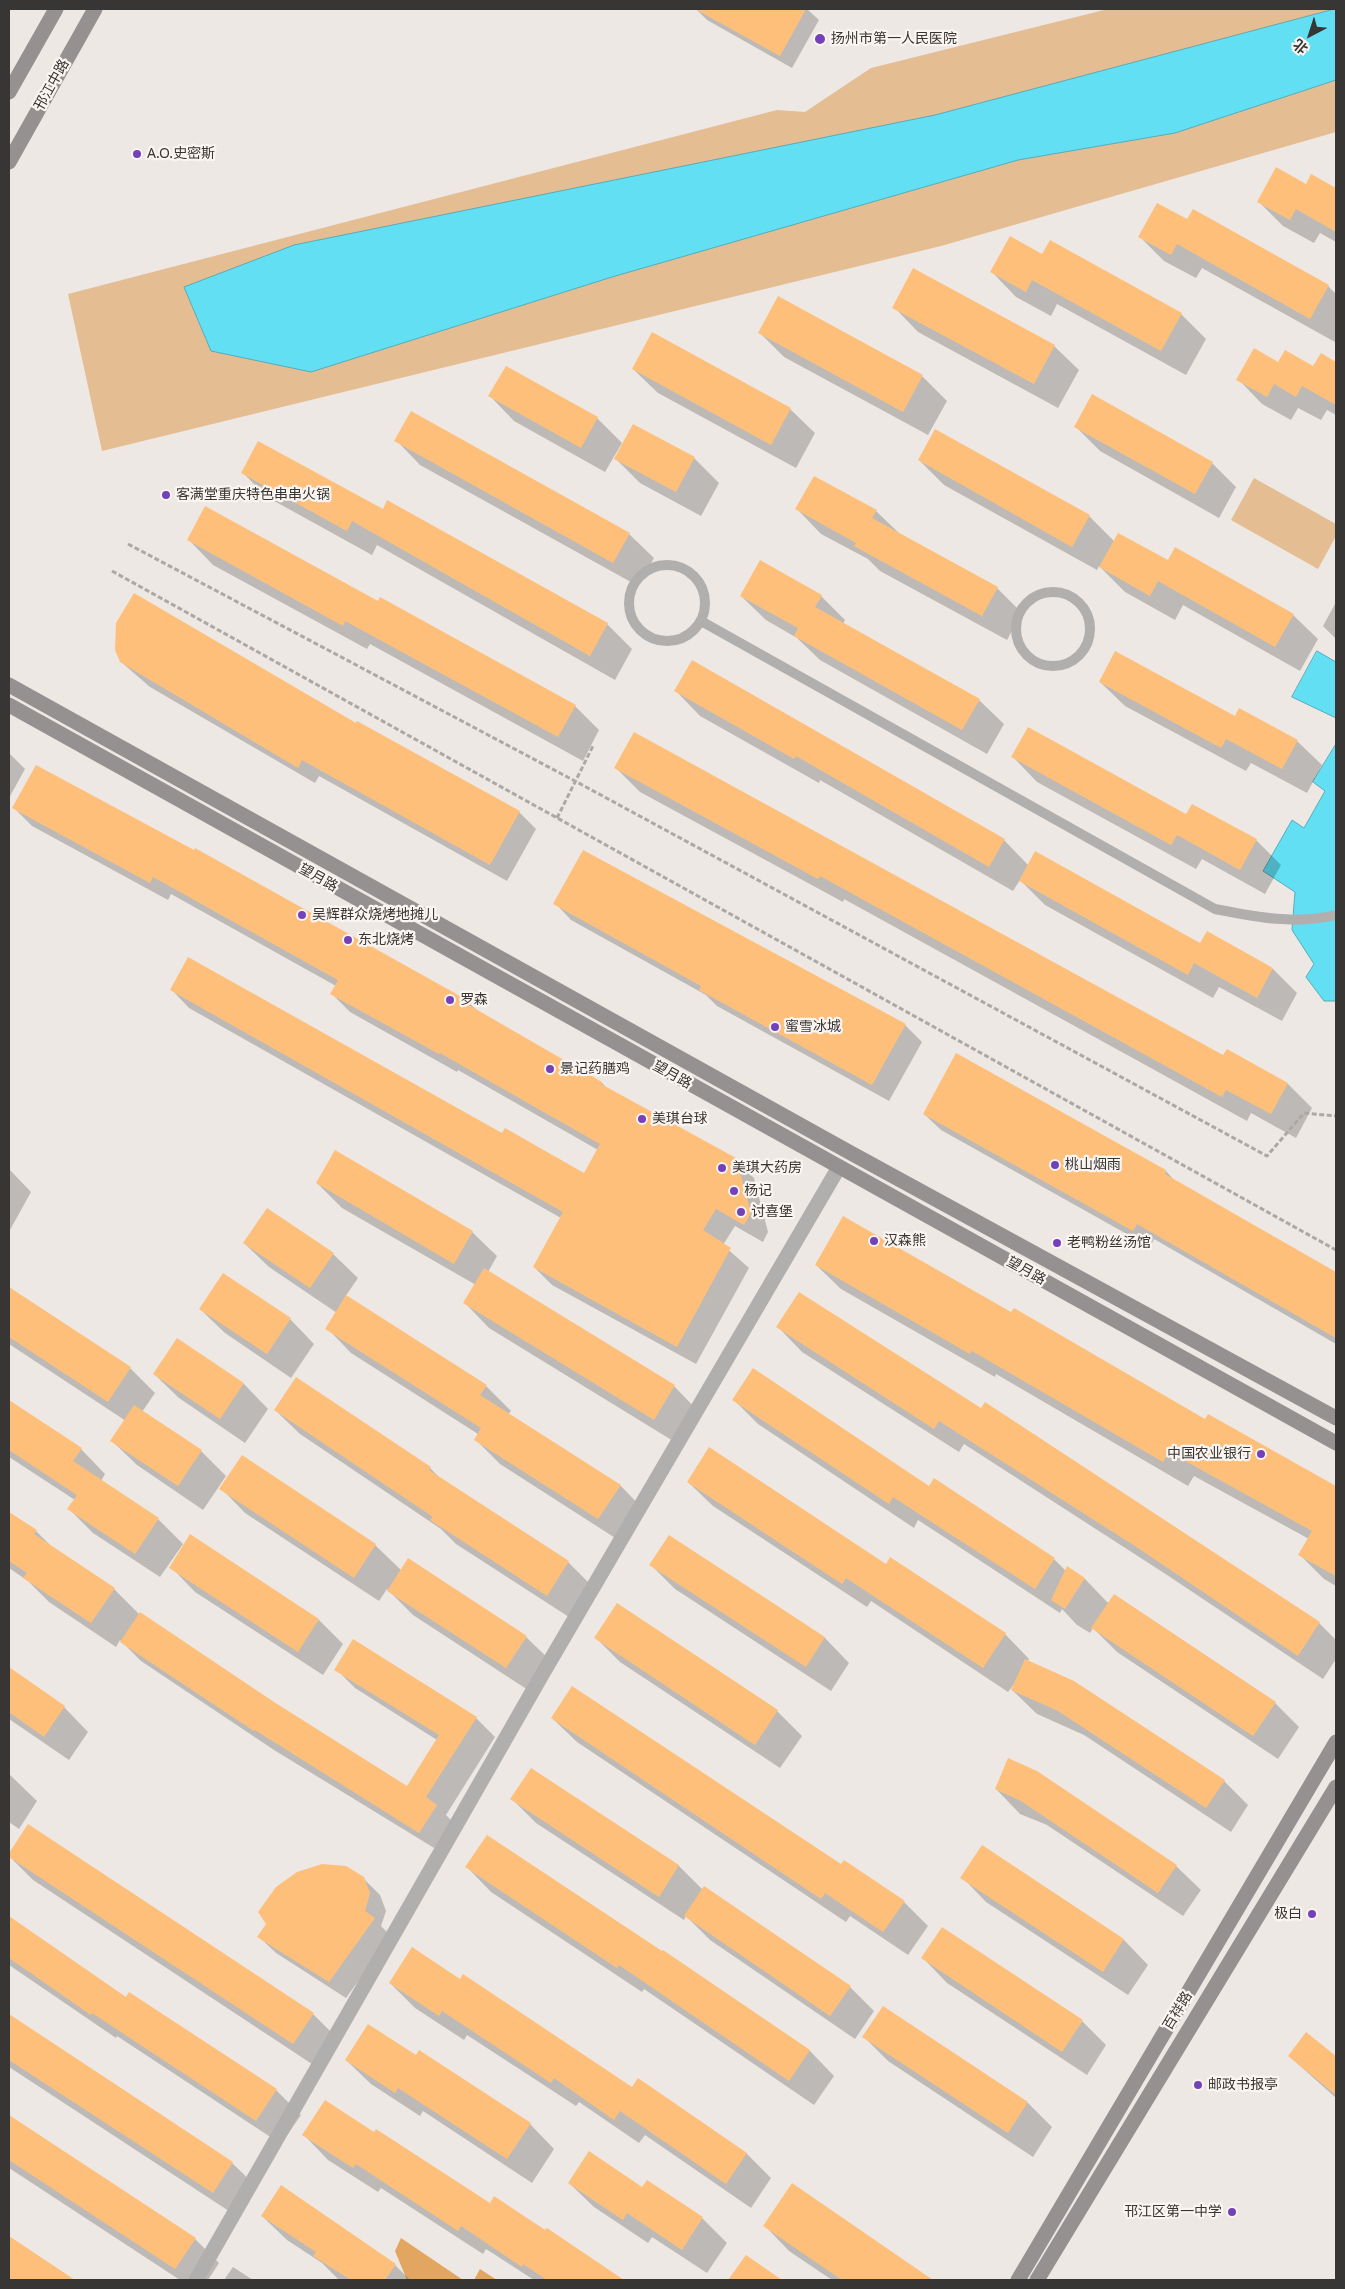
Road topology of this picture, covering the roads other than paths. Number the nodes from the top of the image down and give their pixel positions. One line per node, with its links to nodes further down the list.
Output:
1 (56, 9): 3 (street)
2 (95, 9): 4 (street, 邗江中路)
3 (9, 92)
4 (9, 162)
5 (1050, 591): 5 (lane)
6 (701, 622): 6 (lane); 9 (lane)
7 (9, 685): 11 (street, 望月路)
8 (9, 705): 10 (street, 望月路)
9 (1336, 915)
10 (839, 1167): 12 (street, 望月路); 15 (street)
11 (1336, 1418)
12 (1336, 1443)
13 (1336, 1742): 16 (street, 百祥路)
14 (1336, 1787): 17 (street, 百祥路)
15 (196, 2280)
16 (1018, 2280)
17 (1037, 2280)

